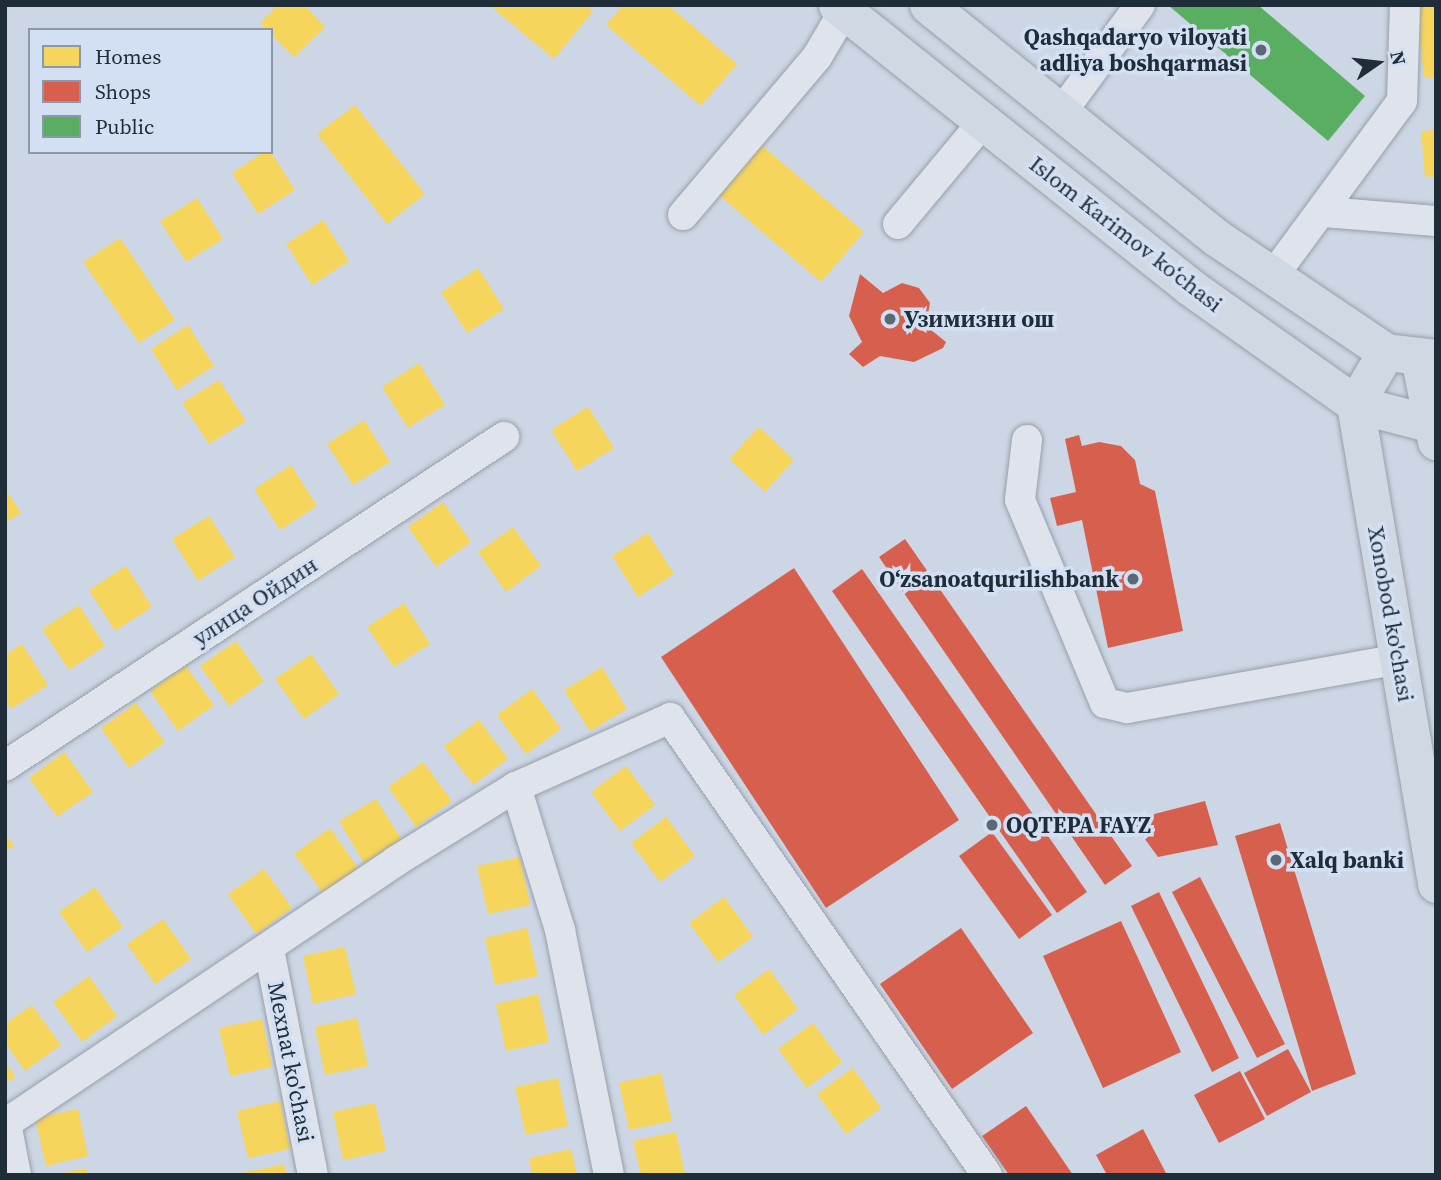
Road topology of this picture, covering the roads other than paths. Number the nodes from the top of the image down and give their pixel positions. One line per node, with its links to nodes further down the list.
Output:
1 (928, 5): 5 (main road)
2 (1140, 5): 5 (street)
3 (1405, 5): 7 (street)
4 (841, 8): 6 (main road, Islom Karimov ko‘chasi); 8 (street)
5 (1061, 113): 11 (main road)
6 (983, 122): 10 (street); 13 (main road, Islom Karimov ko‘chasi)
7 (1324, 212): 9 (street); 11 (street)
8 (683, 215)
9 (1436, 221)
10 (898, 224)
11 (1273, 276): 12 (main road)
12 (1413, 355): 13 (main road); 14 (main road)
13 (1355, 404): 14 (main road, Islom Karimov ko‘chasi); 17 (main road, Xonobod ko'chasi)
14 (1435, 430)
15 (504, 437): 18 (street, улица Ойдин)
16 (1027, 440): 17 (street)
17 (1399, 659): 20 (main road, Xonobod ko'chasi)
18 (5, 766)
19 (516, 787): 21 (street); 25 (street); 26 (street)
20 (1436, 884)
21 (269, 949): 22 (street); 24 (street, Mexnat ko'chasi)
22 (6, 1124): 23 (street)
23 (16, 1175)
24 (313, 1175)
25 (609, 1175)
26 (987, 1175)

